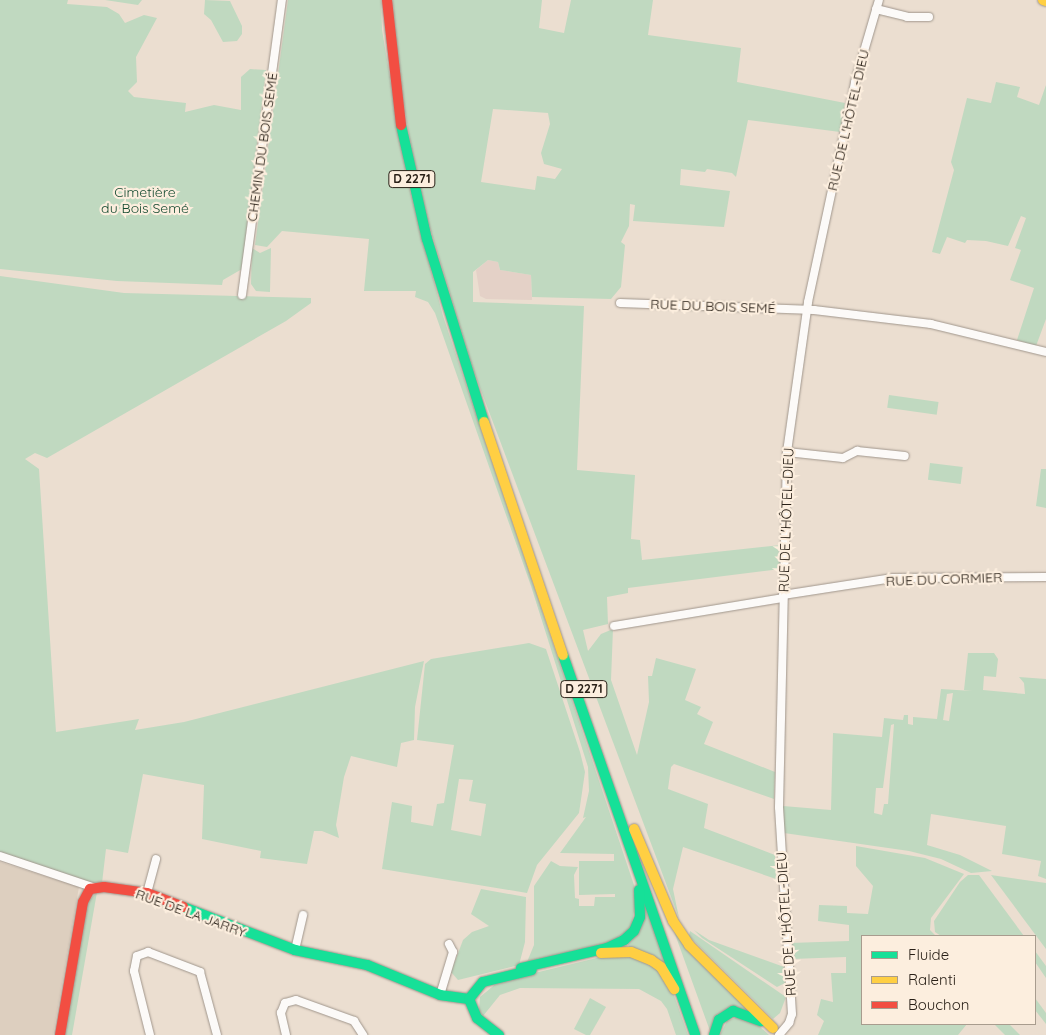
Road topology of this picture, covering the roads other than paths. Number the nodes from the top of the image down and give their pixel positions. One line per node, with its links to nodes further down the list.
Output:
1 (282, 0): 6 (street, CHEMIN DU BOIS SEMÉ)
2 (879, 0): 4 (street, RUE DE L'HÔTEL-DIEU)
3 (387, 3): 9 (main road, D 2271)
4 (876, 9): 5 (street); 8 (street, RUE DE L'HÔTEL-DIEU)
5 (929, 17)
6 (242, 294)
7 (620, 303): 8 (street, RUE DU BOIS SEMÉ)
8 (806, 309): 10 (street, RUE DU BOIS SEMÉ); 11 (street, RUE DE L'HÔTEL-DIEU)
9 (458, 344): 16 (main road, D 2271); 17 (main road, D 2271)
10 (1046, 352)
11 (787, 452): 12 (street); 14 (street, RUE DE L'HÔTEL-DIEU)
12 (905, 456)
13 (1046, 577): 14 (street, RUE DU CORMIER)
14 (783, 597): 15 (street, RUE DU CORMIER); 27 (street, RUE DE L'HÔTEL-DIEU)
15 (614, 626)
16 (634, 829): 27 (main road); 35 (main road, D 2271)
17 (629, 843): 26 (main road); 34 (main road, D 2271)
18 (0, 856): 20 (street, RUE DE LA JARRY)
19 (156, 859): 21 (street)
20 (95, 888): 21 (main road, RUE DE LA JARRY); 28 (main road)
21 (147, 893): 24 (main road, RUE DE LA JARRY)
22 (303, 916): 24 (street)
23 (448, 944): 25 (street)
24 (295, 950): 25 (main road, RUE DE LA JARRY)
25 (440, 996): 26 (main road, RUE DE LA JARRY)
26 (469, 998): 33 (main road); 34 (main road)
27 (777, 1033): 36 (main road)
28 (60, 1035)
29 (150, 1035): 30 (street)
30 (217, 1035)
31 (286, 1035): 32 (street)
32 (362, 1035)
33 (499, 1035)
34 (695, 1035)
35 (705, 1035)
36 (714, 1035)

